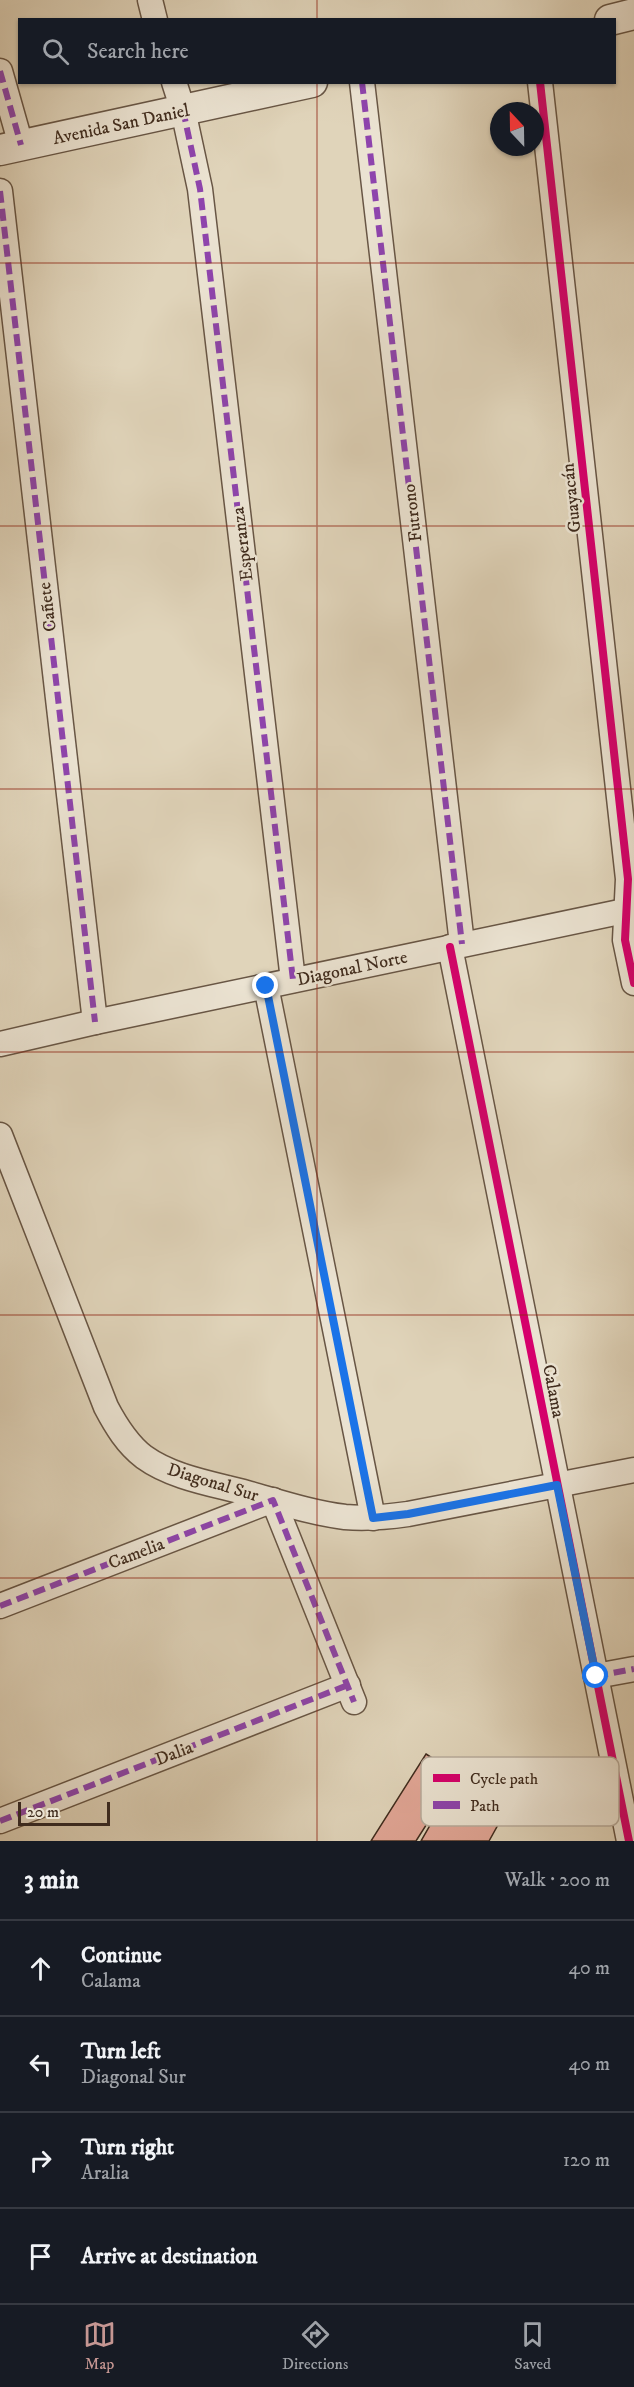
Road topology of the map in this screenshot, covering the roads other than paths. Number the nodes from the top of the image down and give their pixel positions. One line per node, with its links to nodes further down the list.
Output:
1 (150, 0): 3 (street)
2 (634, 14): 4 (street)
3 (154, 18)
4 (616, 18)
5 (0, 71): 10 (street)
6 (293, 84): 9 (street, Avenida San Daniel)
7 (362, 84): 13 (street, Futrono)
8 (540, 84): 12 (street, Guayacán)
9 (178, 96): 10 (street, Avenida San Daniel); 14 (street, Esperanza)
10 (11, 148)
11 (0, 192): 17 (street, Cañete)
12 (630, 910): 13 (street, Diagonal Norte); 15 (street, Guayacán)
13 (456, 946): 14 (street, Diagonal Norte); 21 (street, Calama)
14 (293, 980): 16 (street, Diagonal Norte)
15 (634, 983)
16 (266, 986): 17 (street, Diagonal Norte); 23 (street)
17 (95, 1022): 18 (street, Diagonal Norte)
18 (0, 1044)
19 (0, 1135): 22 (street, Diagonal Sur)
20 (634, 1470): 21 (street, Diagonal Sur)
21 (557, 1485): 23 (street, Diagonal Sur); 26 (street, Calama)
22 (273, 1500): 23 (street, Diagonal Sur); 24 (street, Camelia); 29 (street, Dalia)
23 (373, 1518)
24 (0, 1606)
25 (634, 1669): 26 (street)
26 (596, 1676): 27 (street, Calama)
27 (612, 1757)
28 (619, 1791): 30 (street, Calama)
29 (0, 1821)
30 (629, 1841)

